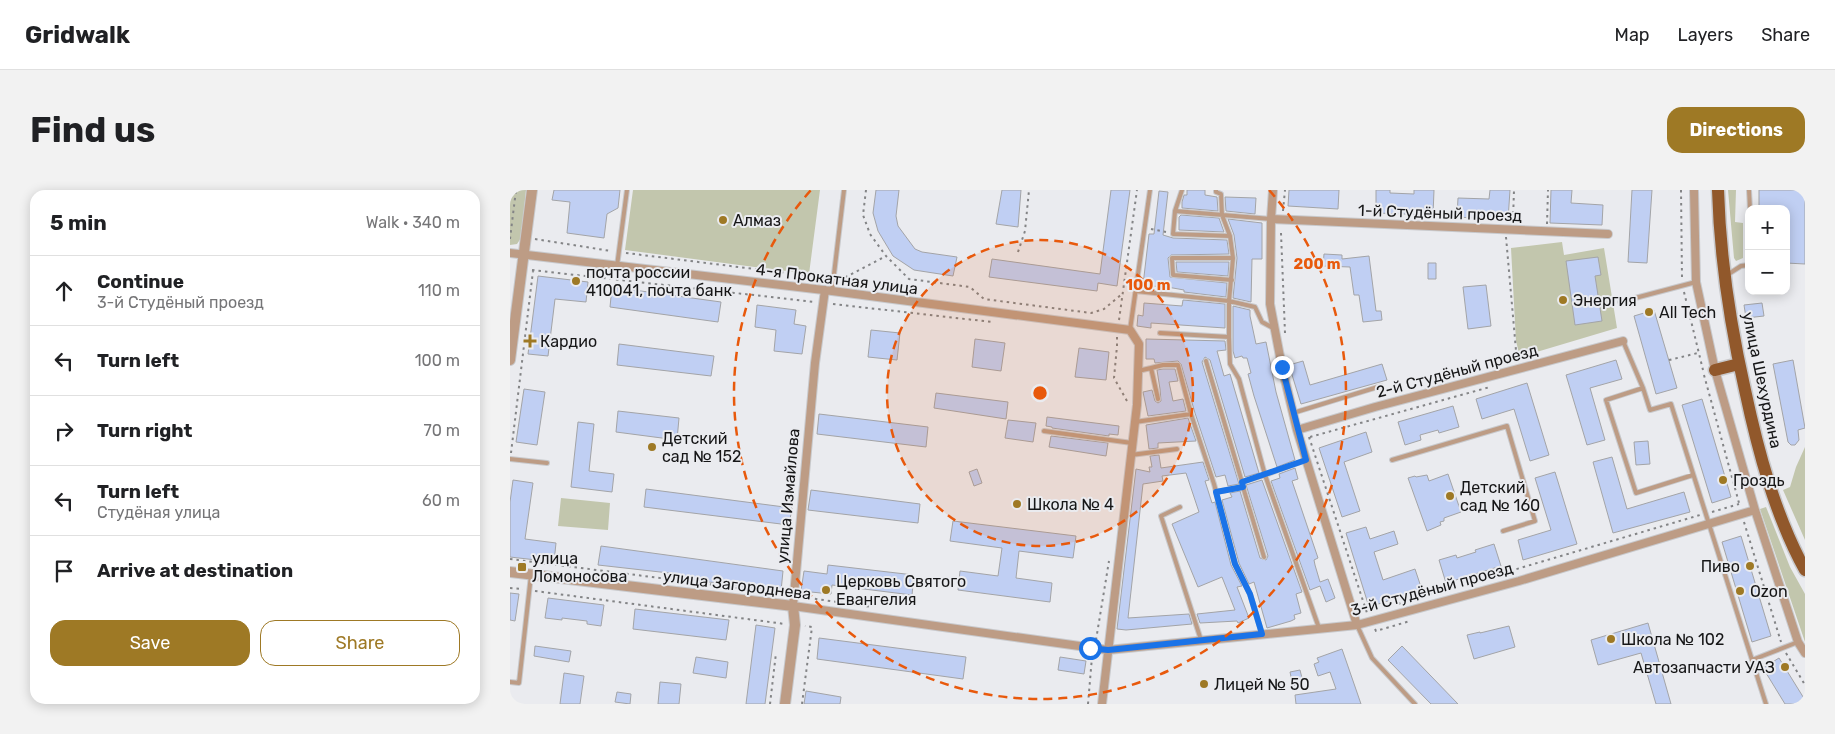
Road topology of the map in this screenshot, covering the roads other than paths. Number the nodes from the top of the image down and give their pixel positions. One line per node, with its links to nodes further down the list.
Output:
1 (532, 190): 18 (street)
2 (627, 190): 20 (lane)
3 (844, 190): 25 (lane)
4 (1150, 190): 26 (lane)
5 (1182, 190): 12 (lane)
6 (1216, 190): 13 (lane)
7 (1273, 190): 14 (street)
8 (1694, 190): 24 (street)
9 (1718, 190): 22 (main road, улица Шехурдина)
10 (1750, 190): 11 (lane)
11 (1750, 205)
12 (1175, 211): 13 (lane); 16 (lane)
13 (1222, 215): 14 (lane); 16 (lane)
14 (1271, 219): 15 (street, 1-й Студёный проезд); 29 (street)
15 (1608, 234)
16 (1230, 236): 19 (lane)
17 (510, 253): 18 (street, 4-я Прокатная улица)
18 (523, 255): 20 (street, 4-я Прокатная улица); 34 (street)
19 (1233, 258): 23 (lane); 23 (lane)
20 (617, 266): 25 (street, 4-я Прокатная улица)
21 (1745, 266): 22 (lane)
22 (1725, 277): 36 (main road, улица Шехурдина)
23 (1232, 280): 27 (lane)
24 (1696, 282): 28 (lane); 38 (street)
25 (828, 290): 30 (street, 4-я Прокатная улица); 67 (street, улица Измайлова)
26 (1136, 291): 27 (lane); 30 (lane)
27 (1229, 301): 29 (lane); 32 (lane)
28 (1620, 302)
29 (1274, 329): 43 (street)
30 (1130, 330): 39 (street)
31 (1160, 333): 32 (lane)
32 (1229, 337): 55 (lane)
33 (1623, 341): 41 (lane); 46 (street, 2-й Студёный проезд)
34 (510, 360)
35 (1206, 361): 57 (lane)
36 (1739, 364): 38 (main road); 64 (main road, улица Шехурдина)
37 (1151, 368): 39 (lane); 42 (lane); 44 (lane)
38 (1714, 370): 60 (street)
39 (1138, 371): 45 (street)
40 (1380, 386): 43 (lane)
41 (1643, 388): 56 (lane); 56 (lane)
42 (1158, 399)
43 (1293, 413): 46 (street)
44 (1191, 414): 45 (lane); 58 (lane)
45 (1134, 422): 48 (street)
46 (1298, 430): 52 (street)
47 (1044, 431): 48 (lane)
48 (1132, 443): 50 (street)
49 (1177, 449): 50 (lane)
50 (1131, 455): 73 (street)
51 (510, 459): 54 (lane)
52 (1306, 460): 55 (lane); 68 (street)
53 (1392, 460): 62 (lane)
54 (547, 463)
55 (1265, 475): 57 (lane); 69 (lane)
56 (1693, 475): 61 (lane)
57 (1242, 484): 58 (lane); 63 (lane)
58 (1216, 492): 70 (lane)
59 (1180, 507): 71 (lane)
60 (1755, 510): 61 (street, 3-й Студёный проезд); 72 (street)
61 (1709, 523): 68 (street, 3-й Студёный проезд); 75 (lane)
62 (1503, 531)
63 (1264, 557)
64 (1804, 566)
65 (510, 572): 66 (street, улица Загороднева)
66 (531, 574): 67 (street, улица Загороднева); 76 (lane)
67 (794, 606): 73 (street, улица Загороднева); 77 (street, улица Измайлова)
68 (1356, 621): 69 (street, 3-й Студёный проезд); 79 (lane)
69 (1319, 628): 70 (street, 3-й Студёный проезд)
70 (1262, 634): 71 (street, 3-й Студёный проезд)
71 (1201, 640): 73 (street, 3-й Студёный проезд)
72 (1798, 642): 74 (street); 75 (lane)
73 (1108, 648): 78 (street)
74 (1805, 654)
75 (1752, 660): 80 (lane)
76 (510, 682)
77 (785, 704)
78 (1102, 704)
79 (1415, 704)
80 (1766, 704)

